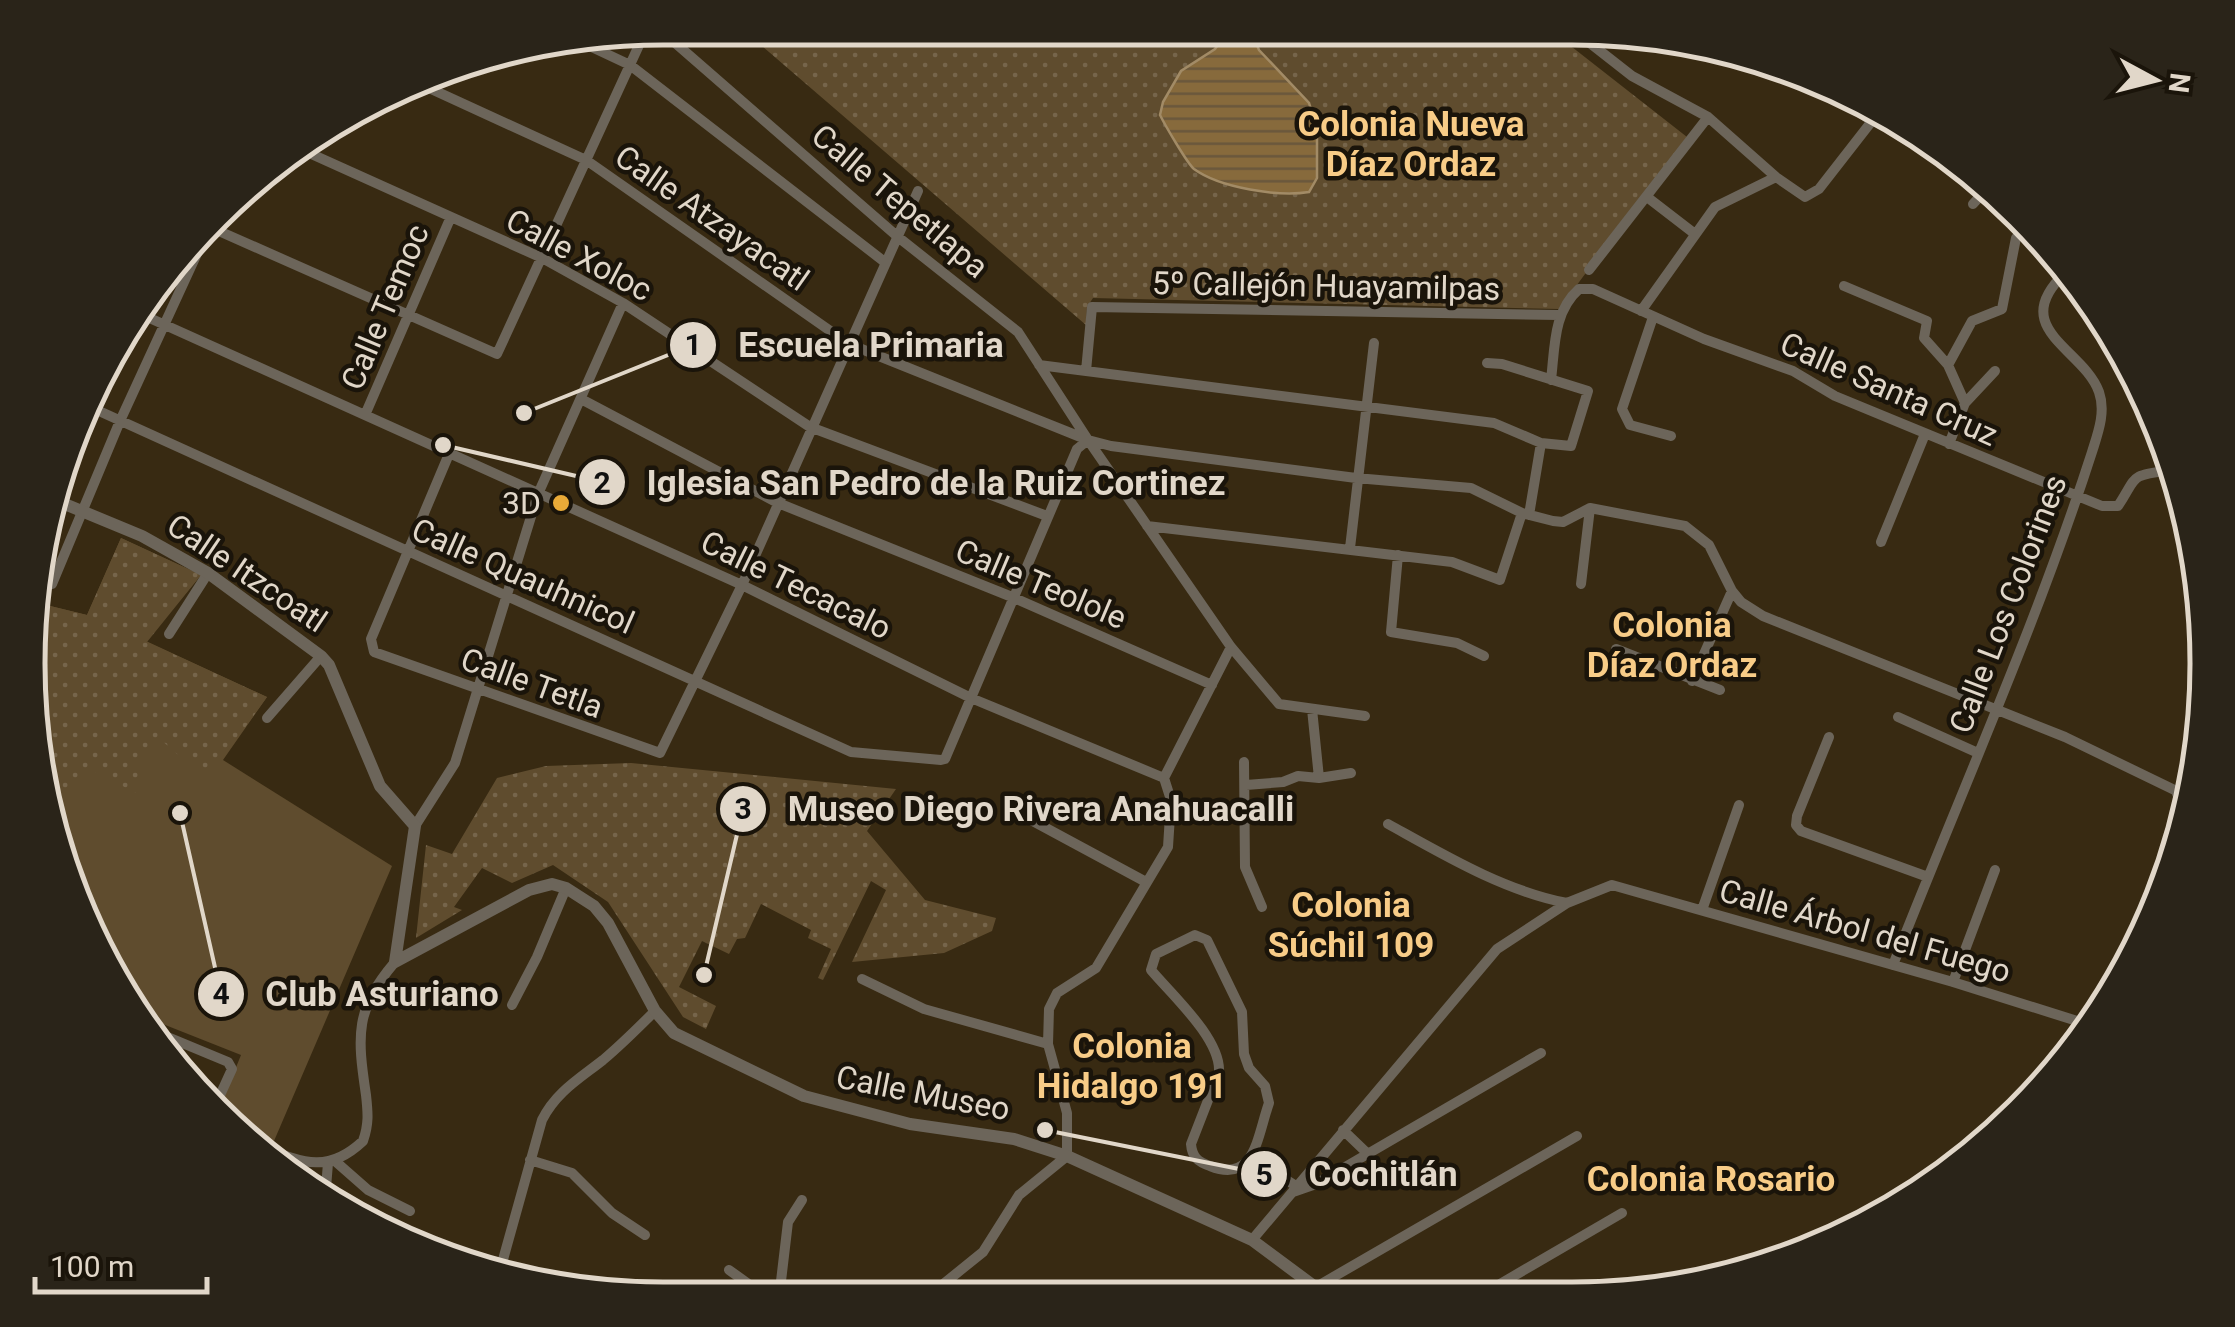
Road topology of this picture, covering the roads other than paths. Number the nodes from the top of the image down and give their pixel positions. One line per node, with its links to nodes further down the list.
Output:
1 (678, 45): 19 (street, Calle Tepetlapa)
2 (639, 46): 5 (street)
3 (1593, 46): 7 (street)
4 (594, 49): 5 (street)
5 (630, 65): 10 (street); 23 (street)
6 (432, 90): 10 (street, Calle Atzayacatl)
7 (1708, 117): 11 (street); 13 (street)
8 (1871, 123): 11 (street)
9 (312, 155): 16 (street, Calle Xoloc)
10 (586, 160): 21 (street); 34 (street, Calle Atzayacatl)
11 (1776, 177): 18 (street)
12 (918, 190): 19 (street)
13 (1647, 197): 18 (street); 24 (street)
14 (1979, 198): 15 (street)
15 (1973, 204)
16 (450, 219): 21 (street, Calle Xoloc); 29 (street, Calle Temoc)
17 (221, 232): 29 (street)
18 (1695, 234): 28 (street)
19 (898, 236): 23 (street); 37 (street, Calle Tepetlapa)
20 (2016, 238): 38 (street)
21 (542, 258): 27 (street, Calle Xoloc); 29 (street)
22 (194, 261): 33 (street)
23 (886, 264): 34 (street)
24 (1589, 270)
25 (2057, 281): 58 (street, Calle Los Colorines)
26 (1844, 286): 38 (street)
27 (623, 303): 42 (street); 48 (street, Calle Xoloc)
28 (1640, 310): 30 (street, Calle Santa Cruz); 31 (street, Calle Santa Cruz)
29 (410, 315): 46 (street, Calle Temoc)
30 (1559, 315): 40 (street, 5º Callejón Huayamilpas); 41 (street)
31 (1654, 316): 49 (street, Calle Santa Cruz); 50 (street)
32 (151, 318): 33 (street, Calle Tecacalo)
33 (166, 324): 46 (street, Calle Tecacalo); 47 (street)
34 (849, 344): 48 (street); 51 (street, Calle Atzayacatl)
35 (1374, 344): 44 (street)
36 (1487, 363): 41 (street)
37 (1039, 365): 40 (street); 51 (street, Calle Tepetlapa)
38 (1948, 365): 43 (street)
39 (1994, 371): 43 (street)
40 (1086, 372): 44 (street)
41 (1551, 380): 52 (street)
42 (581, 399): 57 (street); 59 (street, Calle Teolole)
43 (1965, 403): 53 (street)
44 (1365, 407): 52 (street); 56 (street)
45 (99, 411): 47 (street, Calle Quauhnicol)
46 (366, 415): 54 (street, Calle Tecacalo)
47 (120, 421): 62 (street); 68 (street, Calle Quauhnicol)
48 (810, 426): 59 (street); 64 (street, Calle Xoloc)
49 (1925, 434): 53 (street, Calle Santa Cruz); 66 (street)
50 (1672, 436)
51 (1088, 440): 56 (street, Calle Atzayacatl); 64 (street); 65 (street, Calle Tepetlapa)
52 (1542, 443): 63 (street)
53 (1948, 444): 58 (street, Calle Santa Cruz)
54 (449, 454): 57 (street, Calle Tecacalo); 68 (street)
55 (2159, 472): 58 (street, Calle Santa Cruz)
56 (1356, 478): 63 (street, Calle Atzayacatl); 67 (street)
57 (538, 494): 72 (street, Calle Tecacalo); 75 (street)
58 (2077, 496): 88 (street, Calle Los Colorines)
59 (778, 503): 72 (street); 76 (street, Calle Teolole)
60 (66, 505): 62 (street, Calle Itzcoatl)
61 (1590, 508): 63 (street); 73 (street); 74 (street)
62 (82, 512): 70 (street, Calle Itzcoatl); 71 (street)
63 (1526, 514): 69 (street)
64 (1047, 516): 76 (street)
65 (1147, 526): 67 (street); 78 (street, Calle Tepetlapa)
66 (1881, 542)
67 (1350, 548): 69 (street)
68 (408, 552): 75 (street, Calle Quauhnicol); 86 (street, Calle Tetla)
69 (1398, 554): 81 (street)
70 (208, 573): 77 (street); 80 (street, Calle Itzcoatl)
71 (52, 574)
72 (742, 584): 83 (street); 87 (street, Calle Tecacalo)
73 (1581, 584)
74 (1732, 591): 82 (street); 88 (street)
75 (506, 595): 83 (street, Calle Quauhnicol); 86 (street)
76 (1012, 597): 84 (street, Calle Teolole); 87 (street)
77 (168, 634)
78 (1231, 647): 84 (street); 89 (street, Calle Tepetlapa)
79 (1616, 649): 82 (street)
80 (322, 656): 92 (street); 106 (street, Calle Itzcoatl)
81 (1484, 656)
82 (1692, 681): 85 (street)
83 (697, 683): 86 (street, Calle Tetla); 87 (street, Calle Quauhnicol)
84 (1212, 685): 97 (street)
85 (1720, 690)
86 (477, 691): 106 (street)
87 (971, 698): 97 (street, Calle Tecacalo)
88 (1997, 708): 94 (street, Calle Los Colorines); 100 (street)
89 (1312, 709): 90 (street, Calle Tepetlapa); 98 (street)
90 (1365, 716)
91 (1898, 717): 94 (street)
92 (267, 718)
93 (1829, 737): 108 (street)
94 (1978, 753): 108 (street, Calle Los Colorines)
95 (1244, 762): 99 (street)
96 (1351, 773): 98 (street)
97 (1164, 778): 103 (street)
98 (1320, 778): 99 (street)
99 (1246, 785): 102 (street)
100 (2176, 793)
101 (1739, 805): 113 (street)
102 (1242, 815): 103 (street); 112 (street)
103 (1170, 817): 109 (street)
104 (1031, 820): 109 (street)
105 (1388, 824): 111 (street)
106 (415, 826): 114 (street)
107 (1995, 870): 117 (street)
108 (1928, 877): 115 (street, Calle Los Colorines)
109 (1146, 882): 122 (street)
110 (566, 888): 114 (street); 118 (street); 119 (street, Calle Museo)
111 (1568, 903): 113 (street, Calle Árbol del Fuego); 125 (street)
112 (1262, 908)
113 (1702, 910): 115 (street, Calle Árbol del Fuego)
114 (396, 962): 132 (street)
115 (1893, 964): 117 (street, Calle Árbol del Fuego)
116 (862, 979): 122 (street)
117 (1953, 982): 120 (street, Calle Árbol del Fuego)
118 (512, 1005)
119 (655, 1011): 128 (street, Calle Museo); 131 (street)
120 (2076, 1021)
121 (171, 1037): 124 (street)
122 (1048, 1044): 128 (street)
123 (1541, 1054): 127 (street)
124 (220, 1095)
125 (1344, 1130): 127 (street); 134 (street)
126 (1577, 1136): 146 (street)
127 (1368, 1154): 134 (street)
128 (1067, 1156): 139 (street, Calle Museo); 144 (street)
129 (1250, 1157): 129 (street); 134 (street)
130 (294, 1159): 132 (street)
131 (530, 1160): 138 (street); 140 (street)
132 (332, 1162): 133 (street); 136 (street)
133 (328, 1183)
134 (1294, 1189): 139 (street)
135 (802, 1200): 143 (street)
136 (410, 1211)
137 (1622, 1213): 147 (street)
138 (645, 1235)
139 (1252, 1240): 145 (street, Calle Museo)
140 (503, 1261)
141 (729, 1270): 142 (street)
142 (746, 1282)
143 (781, 1282)
144 (946, 1282)
145 (1309, 1282)
146 (1325, 1282)
147 (1503, 1282)

